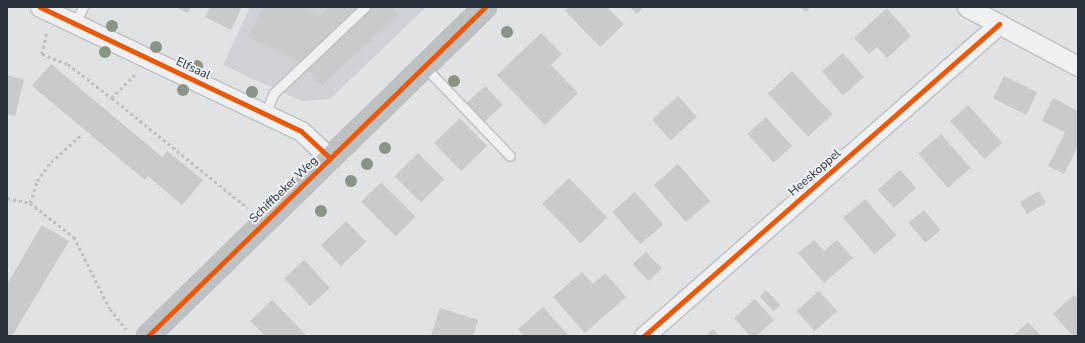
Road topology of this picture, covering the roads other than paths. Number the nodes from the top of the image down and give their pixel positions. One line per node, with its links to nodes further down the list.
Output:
1 (83, 7): 6 (lane)
2 (365, 7): 10 (lane)
3 (967, 7): 7 (street)
4 (479, 8): 8 (main road, Schiffbeker Weg)
5 (46, 10): 6 (street, Elfsaal)
6 (75, 24): 10 (street, Elfsaal)
7 (999, 24): 9 (street); 14 (street, Heeskoppel)
8 (424, 66): 11 (lane); 12 (main road, Schiffbeker Weg)
9 (1078, 66)
10 (265, 114): 12 (street, Elfsaal)
11 (510, 156)
12 (330, 158): 13 (main road, Schiffbeker Weg)
13 (148, 336)
14 (644, 336)

